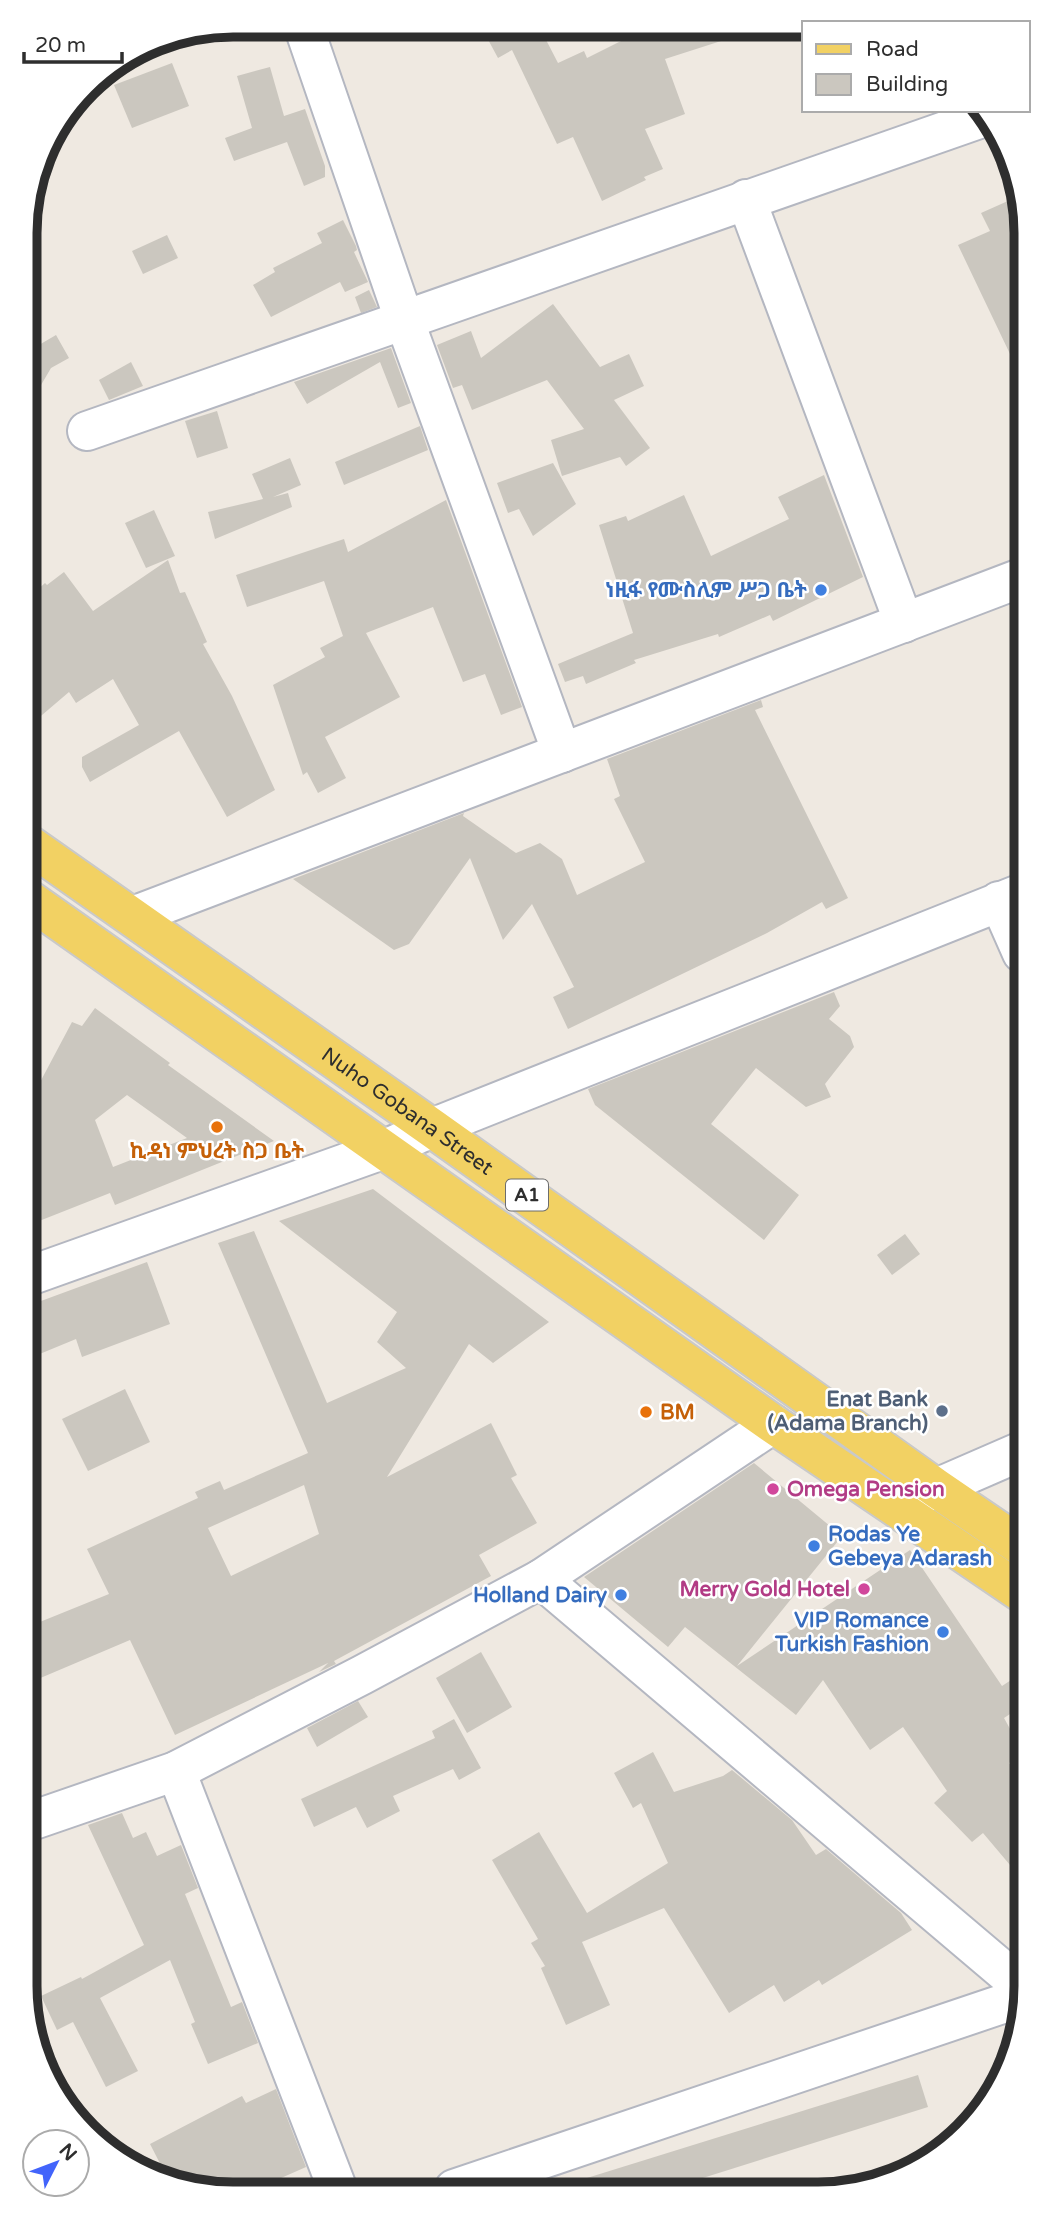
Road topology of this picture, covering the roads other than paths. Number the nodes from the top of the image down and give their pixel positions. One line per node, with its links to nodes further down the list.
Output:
1 (307, 37): 4 (street)
2 (978, 119): 3 (street)
3 (746, 199): 4 (street); 7 (street)
4 (405, 322): 5 (street); 8 (street)
5 (87, 431)
6 (1014, 581): 7 (street)
7 (904, 623): 8 (street)
8 (562, 753): 12 (street)
9 (37, 850): 12 (main road, Nuho Gobana Street / A1)
10 (1011, 897): 13 (street)
11 (37, 905): 14 (main road, A1)
12 (133, 916): 13 (main road, Nuho Gobana Street / A1)
13 (432, 1128): 14 (street); 18 (main road, Nuho Gobana Street / A1)
14 (386, 1149): 15 (street); 16 (main road, A1)
15 (37, 1273)
16 (773, 1424): 19 (main road, A1); 21 (street)
17 (1014, 1454): 18 (street)
18 (936, 1488): 19 (street); 20 (main road, Nuho Gobana Street / A1)
19 (894, 1507): 22 (main road, A1)
20 (1014, 1541)
21 (541, 1579): 23 (street); 25 (street)
22 (1014, 1588)
23 (176, 1771): 24 (street); 27 (street)
24 (37, 1818)
25 (1014, 1983)
26 (1014, 1997): 28 (street)
27 (335, 2182)
28 (474, 2182)

